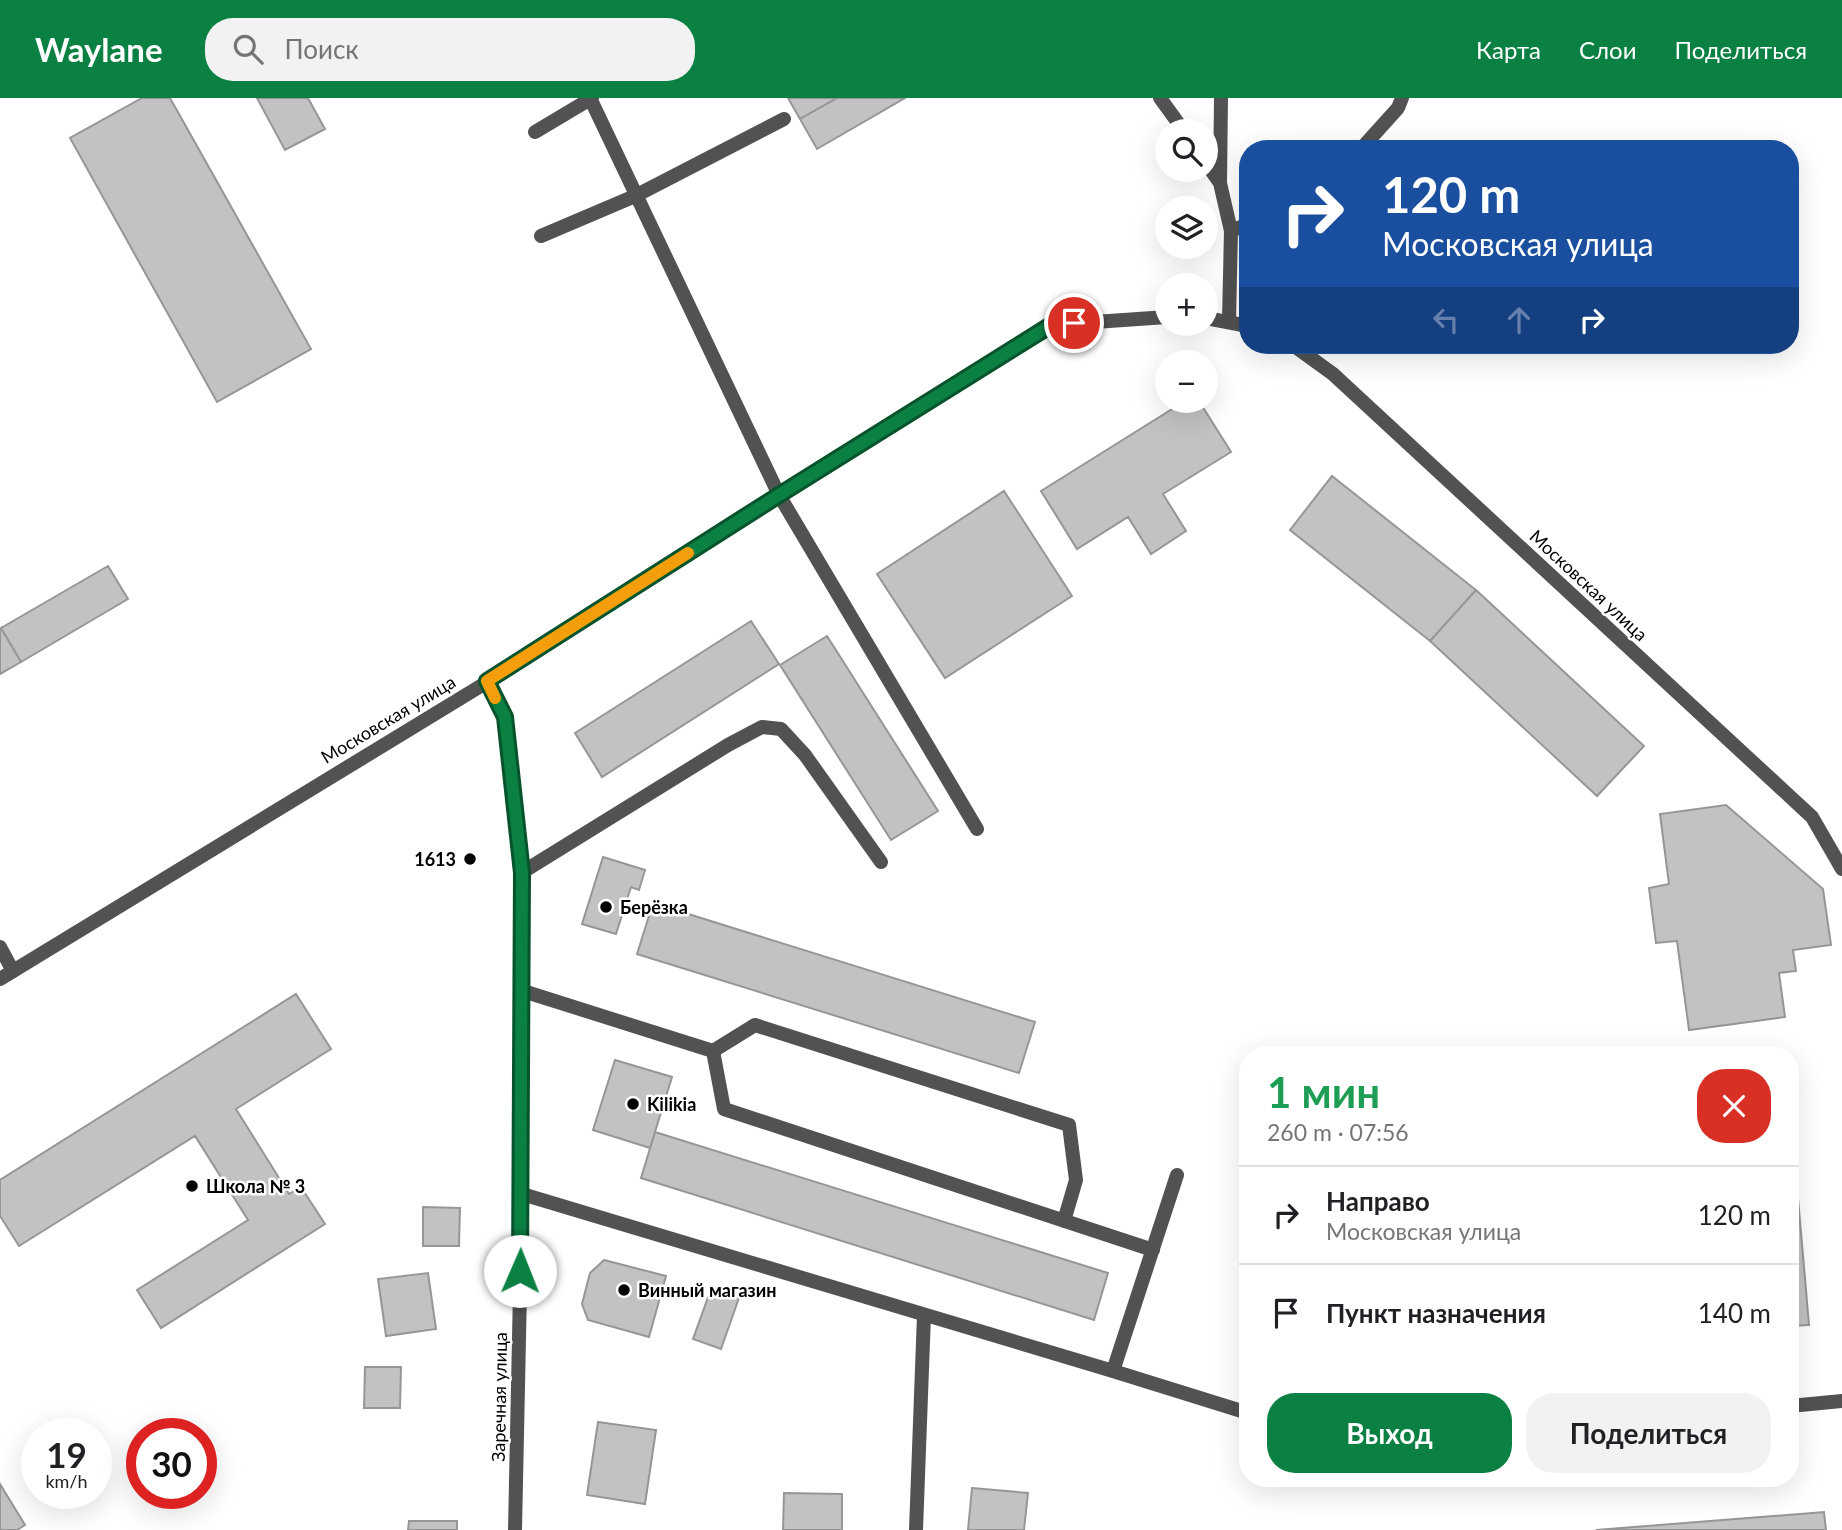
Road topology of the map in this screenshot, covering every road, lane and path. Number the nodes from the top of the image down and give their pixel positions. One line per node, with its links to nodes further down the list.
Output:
1 (591, 98): 7 (street); 11 (street)
2 (1160, 98): 6 (street)
3 (1221, 98): 10 (street)
4 (1402, 98): 8 (street)
5 (783, 119): 11 (street)
6 (1175, 119)
7 (535, 132)
8 (1369, 140)
9 (1218, 180): 10 (street)
10 (1220, 183): 13 (street)
11 (635, 195): 14 (street); 20 (street)
12 (1239, 227): 13 (street)
13 (1231, 231): 17 (street)
14 (541, 236)
15 (1155, 318): 20 (street, Московская улица)
16 (1218, 320): 17 (street)
17 (1228, 321): 18 (street)
18 (1239, 324)
19 (1305, 354): 24 (street, Московская улица)
20 (779, 495): 21 (street, Московская улица); 22 (street)
21 (487, 681): 25 (street, Заречная улица); 27 (street, Московская улица)
22 (977, 829)
23 (881, 862): 25 (street)
24 (1842, 869)
25 (522, 873): 29 (street, Заречная улица)
26 (0, 947): 27 (street)
27 (13, 971): 28 (street, Московская улица)
28 (0, 979)
29 (523, 991): 30 (street); 32 (street, Заречная улица)
30 (713, 1051): 33 (street); 33 (street)
31 (1177, 1175): 34 (street)
32 (522, 1194): 35 (street); 40 (street, Заречная улица)
33 (1063, 1221): 34 (street)
34 (1153, 1250): 36 (street)
35 (924, 1315): 36 (street); 41 (street)
36 (1113, 1371): 39 (street)
37 (1842, 1401): 38 (street)
38 (1799, 1405)
39 (1239, 1410)
40 (515, 1530)
41 (916, 1530)

